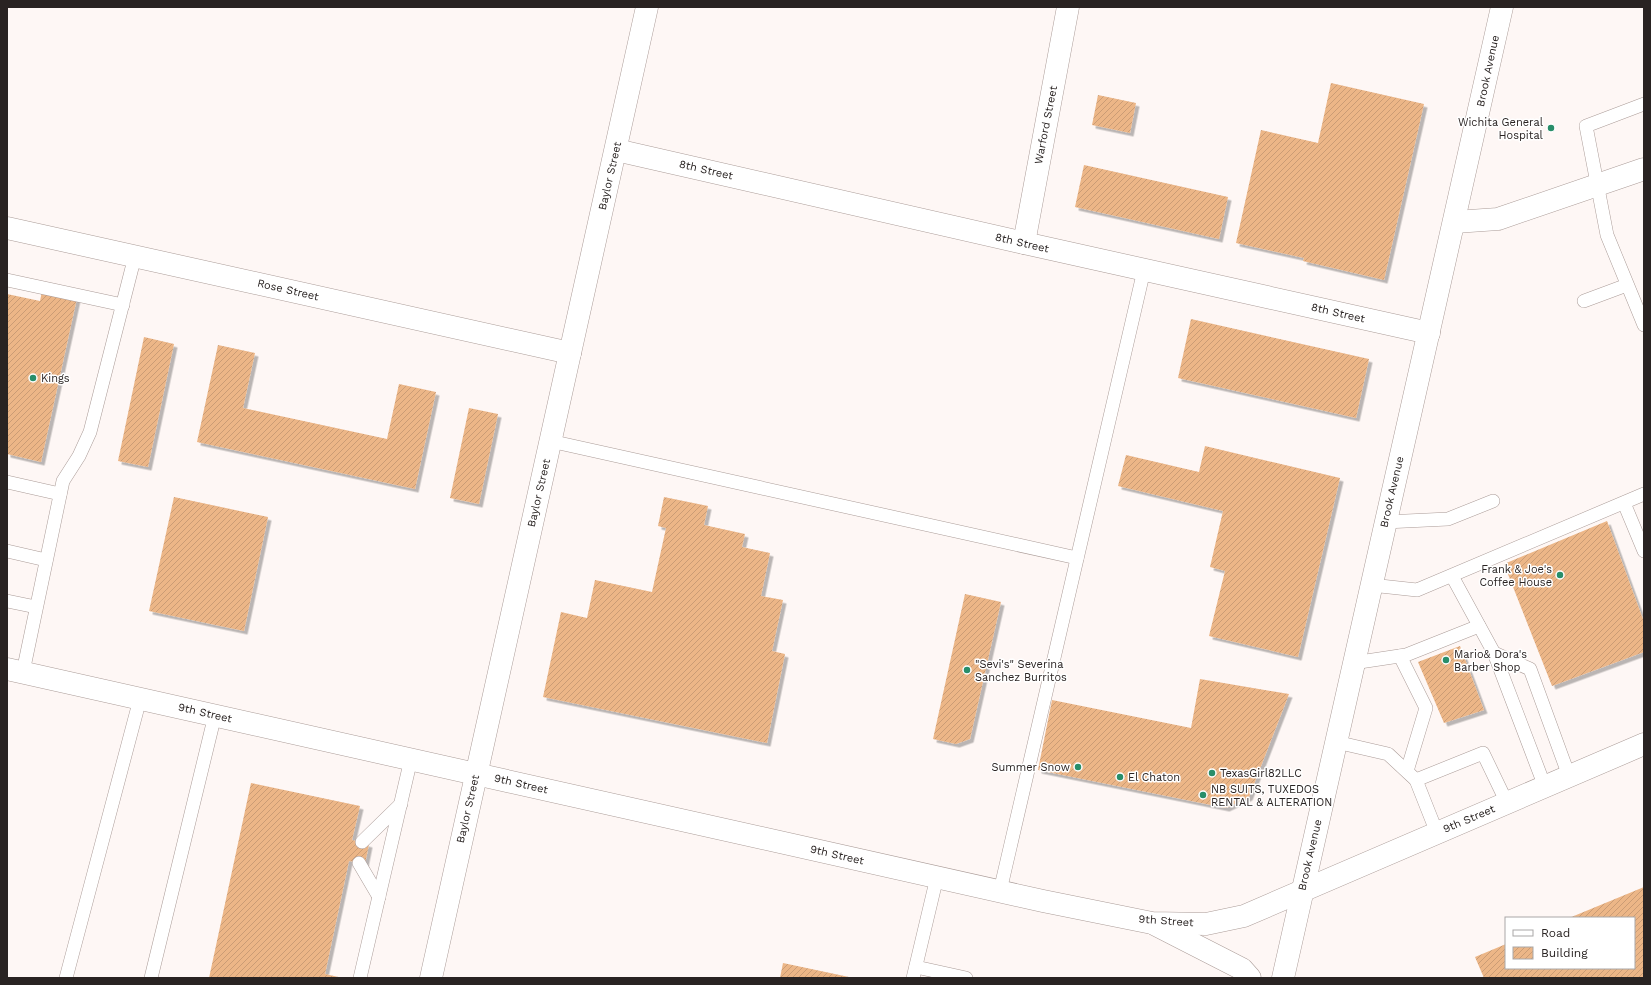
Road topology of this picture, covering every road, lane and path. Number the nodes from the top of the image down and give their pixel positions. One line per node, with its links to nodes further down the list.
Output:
1 (647, 7): 5 (street, Baylor Street)
2 (1068, 7): 10 (street, Warford Street)
3 (1502, 7): 8 (street, Brook Avenue)
4 (1644, 104): 7 (lane)
5 (616, 150): 10 (street, 8th Street); 19 (street, Baylor Street)
6 (1643, 173): 7 (street)
7 (1598, 186): 8 (street); 14 (lane)
8 (1455, 222): 18 (street, Brook Avenue)
9 (7, 228): 11 (street, Rose Street)
10 (1024, 243): 12 (street, 8th Street)
11 (135, 256): 16 (lane); 19 (street, Rose Street)
12 (1144, 270): 18 (street, 8th Street); 29 (lane)
13 (7, 280): 16 (lane)
14 (1627, 285): 15 (lane); 17 (lane)
15 (1584, 302)
16 (123, 305): 22 (lane)
17 (1644, 325)
18 (1428, 333): 26 (street, Brook Avenue)
19 (570, 353): 20 (street, Baylor Street)
20 (550, 441): 29 (lane); 45 (street, Baylor Street)
21 (7, 482): 22 (lane)
22 (60, 494): 30 (lane)
23 (1644, 494): 25 (lane)
24 (1493, 500): 26 (lane)
25 (1624, 503): 28 (lane); 31 (lane)
26 (1385, 522): 32 (street, Brook Avenue)
27 (7, 551): 30 (lane)
28 (1644, 551)
29 (1078, 558): 56 (lane)
30 (46, 560): 34 (lane)
31 (1452, 576): 32 (lane); 35 (lane)
32 (1371, 585): 38 (street, Brook Avenue)
33 (7, 601): 34 (lane)
34 (36, 607): 39 (lane)
35 (1479, 626): 36 (lane); 37 (lane)
36 (1494, 653): 47 (lane); 48 (lane)
37 (1400, 656): 38 (lane); 46 (lane)
38 (1353, 663): 42 (street, Brook Avenue)
39 (15, 670): 40 (street, 9th Street)
40 (140, 699): 41 (street, 9th Street); 60 (lane)
41 (215, 716): 44 (street, 9th Street); 61 (lane)
42 (1336, 742): 46 (lane); 55 (street, Brook Avenue)
43 (1644, 744): 47 (street, 9th Street)
44 (411, 759): 45 (street, 9th Street); 50 (lane)
45 (476, 774): 54 (street, 9th Street); 63 (street, Baylor Street)
46 (1411, 775): 49 (lane); 51 (lane)
47 (1569, 776): 48 (street, 9th Street)
48 (1545, 787): 49 (street, 9th Street)
49 (1507, 803): 51 (street, 9th Street)
50 (400, 804): 52 (lane); 57 (lane)
51 (1437, 833): 55 (street, 9th Street)
52 (362, 842)
53 (359, 863): 57 (lane)
54 (937, 877): 56 (street, 9th Street); 59 (lane)
55 (1302, 891): 58 (street, 9th Street); 66 (street, Brook Avenue)
56 (1000, 892): 58 (street, 9th Street)
57 (379, 897): 62 (lane)
58 (1152, 923): 65 (street)
59 (914, 972): 64 (lane)
60 (66, 978)
61 (151, 978)
62 (360, 978)
63 (431, 978)
64 (966, 978)
65 (1250, 978)
66 (1283, 978)

